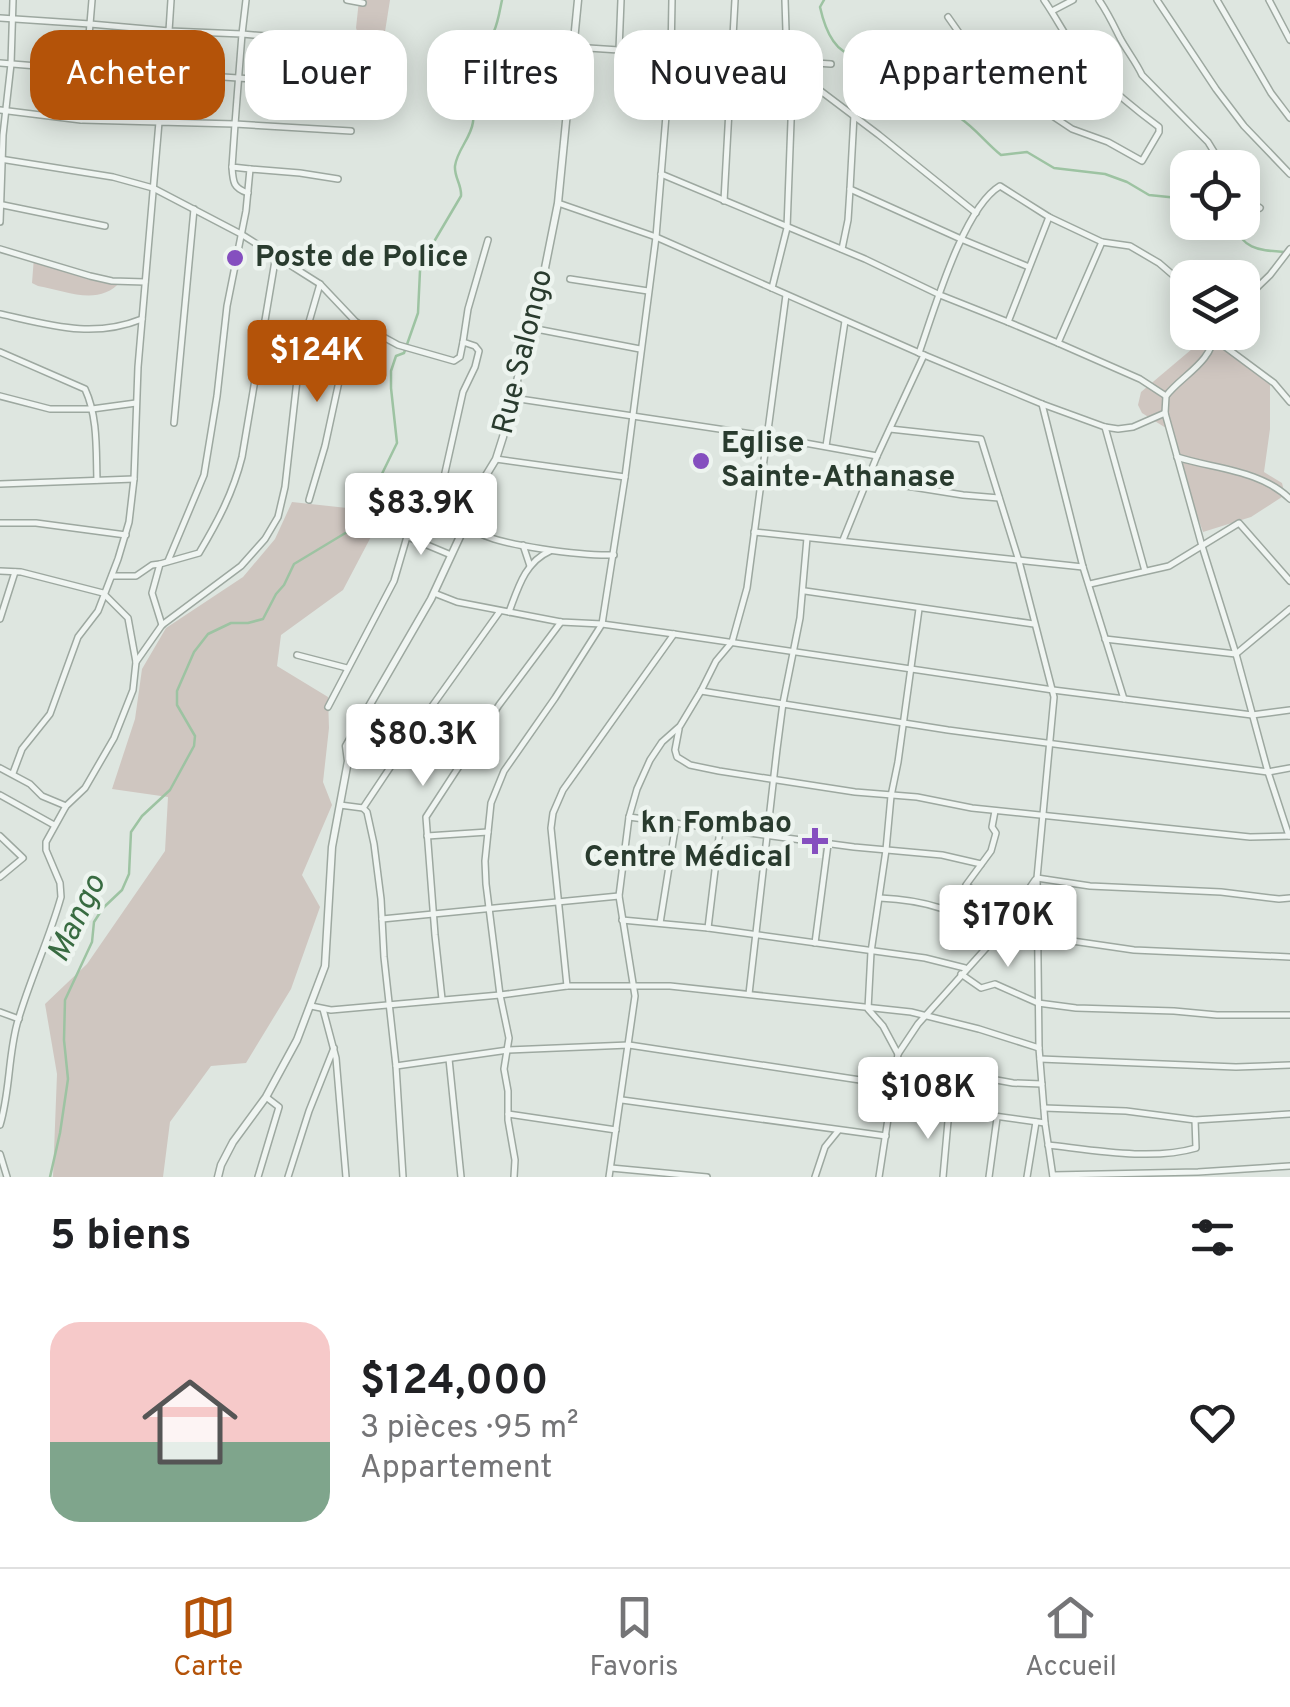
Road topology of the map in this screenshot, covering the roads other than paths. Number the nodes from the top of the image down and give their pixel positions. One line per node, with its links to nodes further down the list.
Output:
1 (14, 0): 21 (street)
2 (92, 0): 22 (street)
3 (171, 0): 25 (street)
4 (246, 0): 32 (street)
5 (347, 0): 17 (street)
6 (578, 0): 26 (street, Rue Salongo)
7 (621, 0): 27 (street)
8 (672, 0): 28 (street)
9 (735, 0): 29 (street)
10 (785, 0): 30 (street)
11 (1044, 0): 18 (street)
12 (1074, 0): 18 (street)
13 (1099, 0): 58 (street)
14 (1157, 0): 63 (street)
15 (1217, 0): 47 (street)
16 (1269, 0): 34 (street)
17 (363, 2)
18 (1052, 11): 19 (street)
19 (948, 17)
20 (0, 18): 21 (street)
21 (12, 18): 22 (street); 36 (street)
22 (90, 24): 23 (street); 24 (street)
23 (89, 30)
24 (158, 30)
25 (169, 30)
26 (575, 30)
27 (620, 30)
28 (671, 30)
29 (733, 30)
30 (788, 30)
31 (225, 33): 32 (street)
32 (242, 34): 33 (street); 41 (street)
33 (245, 34)
34 (1290, 40)
35 (0, 63): 36 (street)
36 (10, 64): 39 (street); 45 (street)
37 (823, 64): 38 (street)
38 (831, 64)
39 (30, 66)
40 (225, 76): 41 (street)
41 (239, 77): 42 (street); 56 (street)
42 (245, 77)
43 (823, 90): 44 (street)
44 (843, 106)
45 (3, 110): 46 (street); 59 (street)
46 (30, 113)
47 (1290, 118)
48 (82, 120): 55 (street)
49 (566, 120): 69 (street, Rue Salongo)
50 (666, 120): 62 (street)
51 (729, 120): 68 (street)
52 (790, 120): 76 (street)
53 (854, 120): 66 (street)
54 (860, 120): 72 (street)
55 (159, 122): 56 (street); 65 (street)
56 (235, 124): 57 (street); 60 (street)
57 (352, 130)
58 (1213, 150)
59 (1, 159): 65 (street); 70 (street)
60 (232, 166): 61 (street); 67 (street)
61 (250, 168): 64 (street); 67 (street)
62 (661, 174): 68 (street); 78 (street)
63 (1290, 174)
64 (338, 179)
65 (153, 188): 71 (street); 89 (street)
66 (850, 189): 80 (street); 83 (street)
67 (248, 193): 77 (street)
68 (724, 202): 76 (street)
69 (558, 203): 78 (street); 101 (street, Rue Salongo)
70 (1, 204): 74 (street); 75 (street)
71 (194, 209): 77 (street); 120 (street)
72 (976, 213): 73 (street); 80 (street)
73 (1049, 217): 81 (street); 86 (street)
74 (0, 222)
75 (105, 226)
76 (787, 228): 83 (street); 92 (street)
77 (241, 234): 85 (street); 150 (street)
78 (656, 236): 92 (street); 93 (street)
79 (488, 240): 102 (street)
80 (960, 240): 86 (street); 95 (street)
81 (1102, 242): 87 (street); 103 (street)
82 (0, 249): 89 (street)
83 (842, 249): 95 (street)
84 (1290, 249): 91 (street)
85 (276, 256): 90 (street); 108 (street)
86 (1029, 267): 100 (street)
87 (1170, 273)
88 (570, 279): 93 (street)
89 (145, 282): 97 (street)
90 (320, 284): 99 (street); 110 (street)
91 (1260, 285)
92 (772, 288): 94 (street)
93 (648, 290): 104 (street)
94 (786, 295): 98 (street); 123 (street)
95 (940, 295): 100 (street); 109 (street)
96 (0, 314): 97 (street)
97 (142, 319): 115 (street)
98 (846, 321): 109 (street); 124 (street)
99 (356, 322): 102 (street); 136 (street)
100 (1008, 322): 103 (street)
101 (530, 328): 104 (street); 113 (street, Rue Salongo)
102 (463, 342): 133 (street)
103 (1058, 343): 112 (street)
104 (640, 348): 119 (street)
105 (1207, 350): 112 (street)
106 (1233, 350): 114 (street)
107 (0, 352): 117 (street)
108 (260, 352): 110 (street); 150 (street)
109 (922, 354): 116 (street); 122 (street)
110 (298, 360): 172 (street)
111 (0, 396): 117 (street)
112 (1166, 396): 118 (street)
113 (513, 398): 119 (street); 127 (street, Rue Salongo)
114 (1290, 402)
115 (136, 404): 117 (street); 129 (street)
116 (1042, 404): 121 (street); 154 (street)
117 (92, 410): 130 (street)
118 (1165, 413): 121 (street); 126 (street)
119 (633, 417): 123 (street); 128 (street)
120 (174, 423)
121 (1105, 427): 156 (street)
122 (890, 428): 125 (street); 134 (street)
123 (766, 436): 124 (street); 140 (street)
124 (826, 446): 125 (street)
125 (877, 456): 131 (street)
126 (1177, 457): 135 (street); 146 (street)
127 (496, 459): 128 (street); 137 (street, Rue Salongo)
128 (625, 477): 149 (street)
129 (134, 479): 130 (street); 141 (street)
130 (96, 480): 132 (street)
131 (869, 480): 134 (street); 144 (street)
132 (0, 484)
133 (440, 495)
134 (1000, 498): 151 (street)
135 (1290, 498)
136 (309, 500)
137 (470, 515): 145 (street); 148 (street, Rue Salongo)
138 (0, 523): 141 (street)
139 (411, 523): 142 (street)
140 (754, 532): 143 (street); 175 (street)
141 (126, 535): 158 (street)
142 (408, 537): 148 (street); 180 (street)
143 (808, 538): 144 (street); 161 (street)
144 (843, 540): 151 (street)
145 (523, 546): 147 (street); 153 (street)
146 (1202, 546): 156 (street); 159 (street); 178 (street)
147 (552, 550): 149 (street); 153 (street)
148 (452, 555): 163 (street, Rue Salongo)
149 (614, 555): 170 (street)
150 (168, 561): 152 (street)
151 (1019, 562): 154 (street); 171 (street)
152 (160, 564): 158 (street); 172 (street)
153 (530, 566): 167 (street)
154 (1084, 566): 160 (street)
155 (0, 571): 157 (street)
156 (1144, 571): 160 (street)
157 (15, 572): 162 (street); 168 (street)
158 (111, 576): 162 (street)
159 (1290, 581)
160 (1090, 584): 174 (street)
161 (804, 590): 164 (street); 176 (street)
162 (103, 593): 179 (street); 195 (street)
163 (434, 593): 166 (street); 199 (street, Rue Salongo)
164 (919, 609): 171 (street); 181 (street)
165 (1290, 609): 178 (street)
166 (500, 611): 167 (street); 201 (street)
167 (509, 612): 169 (street)
168 (0, 620)
169 (560, 622): 170 (street); 210 (street)
170 (602, 624): 173 (street); 208 (street)
171 (1034, 624): 182 (street)
172 (162, 625): 179 (street)
173 (674, 634): 175 (street); 221 (street)
174 (1105, 639): 178 (street); 184 (street)
175 (732, 642): 176 (street); 183 (street)
176 (794, 652): 181 (street); 185 (street)
177 (296, 654): 180 (street)
178 (1236, 654): 188 (street)
179 (136, 662): 200 (street)
180 (348, 668): 186 (street)
181 (911, 670): 182 (street); 189 (street)
182 (1054, 690): 184 (street); 191 (street)
183 (702, 691): 185 (street); 190 (street)
184 (1124, 699): 188 (street)
185 (783, 703): 189 (street); 196 (street)
186 (328, 707)
187 (1290, 710): 188 (street)
188 (1252, 716): 194 (street)
189 (903, 724): 191 (street); 198 (street)
190 (680, 726): 196 (street); 203 (street)
191 (1048, 743): 194 (street); 204 (street)
192 (0, 768): 195 (street)
193 (1290, 768): 194 (street)
194 (1268, 772): 212 (street)
195 (13, 773): 200 (street)
196 (774, 780): 198 (street); 211 (street)
197 (0, 795): 205 (street)
198 (891, 796): 202 (street); 214 (street)
199 (340, 805): 201 (street); 243 (street, Rue Salongo)
200 (66, 806): 205 (street)
201 (363, 808): 224 (street)
202 (995, 811): 204 (street); 215 (street)
203 (629, 817): 206 (street); 218 (street)
204 (1042, 817): 212 (street); 217 (street)
205 (54, 824): 249 (street)
206 (676, 824): 207 (street); 227 (street)
207 (720, 830): 211 (street); 228 (street)
208 (488, 832): 210 (street); 222 (street)
209 (0, 836): 216 (street)
210 (427, 836): 223 (street)
211 (768, 836): 213 (street); 229 (street)
212 (1290, 836)
213 (828, 844): 214 (street); 232 (street)
214 (886, 850): 215 (street); 219 (street)
215 (981, 864): 226 (street)
216 (0, 877)
217 (1036, 878): 220 (street); 226 (street); 230 (street)
218 (619, 896): 221 (street); 225 (street)
219 (880, 898): 231 (street); 233 (street)
220 (1290, 898)
221 (557, 902): 222 (street); 236 (street)
222 (488, 910): 223 (street); 239 (street)
223 (433, 916): 224 (street); 240 (street)
224 (382, 919): 242 (street)
225 (622, 920): 227 (street); 237 (street)
226 (1007, 922): 231 (street)
227 (660, 923): 228 (street)
228 (708, 928): 229 (street)
229 (754, 934): 232 (street); 238 (street)
230 (1038, 936): 234 (street); 241 (street)
231 (996, 937): 235 (street)
232 (815, 943): 233 (street)
233 (871, 952): 235 (street); 245 (street)
234 (1290, 957)
235 (964, 971): 241 (street); 248 (street)
236 (567, 986): 237 (street); 239 (street)
237 (634, 986): 238 (street); 250 (street)
238 (749, 994): 245 (street)
239 (500, 995): 240 (street); 253 (street)
240 (442, 999): 242 (street)
241 (1038, 1002): 247 (street); 252 (street)
242 (388, 1004): 244 (street); 258 (street)
243 (311, 1006): 244 (street); 261 (street, Rue Salongo)
244 (323, 1009): 251 (street)
245 (868, 1009): 248 (street); 254 (street)
246 (0, 1012): 249 (street)
247 (1290, 1014)
248 (926, 1016): 252 (street); 254 (street)
249 (18, 1019): 272 (street)
250 (629, 1044): 253 (street); 260 (street); 262 (street)
251 (334, 1048): 280 (street); 285 (street)
252 (1039, 1048): 256 (street)
253 (508, 1050): 255 (street); 266 (street)
254 (898, 1054): 260 (street)
255 (449, 1059): 258 (street); 287 (street)
256 (1040, 1059): 257 (street); 259 (street)
257 (1290, 1065)
258 (396, 1066): 286 (street)
259 (1042, 1084): 264 (street); 265 (street)
260 (893, 1085): 263 (street)
261 (266, 1097): 283 (street, Rue Salongo); 284 (street)
262 (620, 1100): 273 (street); 274 (street)
263 (892, 1102): 265 (street); 275 (street)
264 (1044, 1108): 269 (street); 271 (street)
265 (949, 1110): 268 (street); 293 (street)
266 (508, 1114): 273 (street); 288 (street)
267 (1290, 1114): 269 (street)
268 (997, 1118): 270 (street); 294 (street)
269 (1196, 1120): 276 (street)
270 (1036, 1122): 271 (street); 295 (street)
271 (1045, 1122): 276 (street)
272 (0, 1125)
273 (616, 1130): 279 (street)
274 (838, 1131): 275 (street); 291 (street)
275 (886, 1136): 292 (street)
276 (1048, 1145): 281 (street)
277 (0, 1154): 282 (street)
278 (1290, 1166): 281 (street)
279 (610, 1168): 289 (street); 290 (street)
280 (290, 1176)
281 (1053, 1176)
282 (7, 1177)
283 (218, 1177)
284 (258, 1177)
285 (346, 1177)
286 (403, 1177)
287 (460, 1177)
288 (514, 1177)
289 (608, 1177)
290 (707, 1177)
291 (814, 1177)
292 (879, 1177)
293 (943, 1177)
294 (989, 1177)
295 (1027, 1177)

